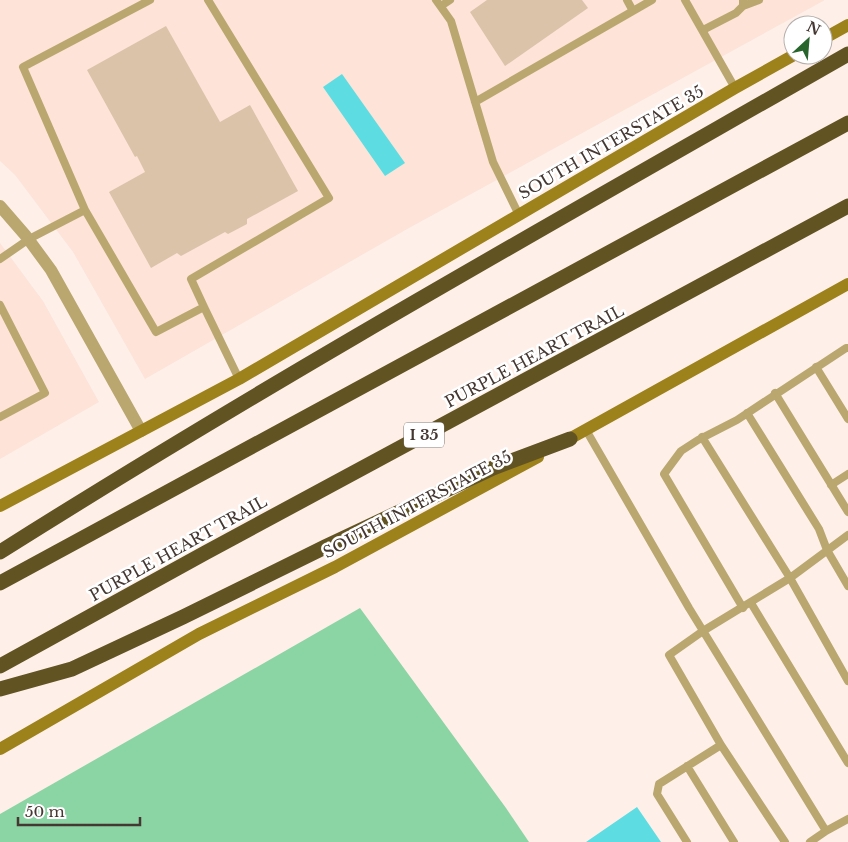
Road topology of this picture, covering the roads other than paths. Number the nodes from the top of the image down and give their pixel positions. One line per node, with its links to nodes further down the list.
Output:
1 (150, 0): 21 (lane)
2 (208, 0): 27 (lane)
3 (450, 0): 8 (lane)
4 (627, 0): 10 (lane)
5 (652, 0): 10 (lane)
6 (685, 0): 12 (lane)
7 (759, 0): 9 (lane)
8 (438, 3): 17 (lane)
9 (743, 3): 12 (lane)
10 (633, 11): 17 (lane)
11 (848, 25): 13 (main road)
12 (703, 30): 16 (lane)
13 (833, 33)
14 (848, 54): 45 (highway)
15 (783, 61): 16 (main road, SOUTH INTERSTATE 35)
16 (735, 88): 22 (main road, SOUTH INTERSTATE 35)
17 (475, 102): 22 (lane)
18 (848, 123): 47 (highway)
19 (0, 206): 23 (street)
20 (848, 206): 52 (highway, PURPLE HEART TRAIL / I 35)
21 (85, 210): 23 (lane); 27 (lane)
22 (518, 215): 30 (main road, SOUTH INTERSTATE 35)
23 (28, 239): 24 (lane); 36 (street)
24 (0, 259)
25 (848, 284): 35 (main road, SOUTH INTERSTATE 35)
26 (0, 305): 33 (lane)
27 (204, 307): 30 (lane)
28 (848, 348): 29 (lane)
29 (816, 367): 31 (lane); 34 (lane)
30 (240, 379): 36 (main road, SOUTH INTERSTATE 35)
31 (775, 393): 32 (lane); 40 (lane)
32 (747, 413): 37 (lane); 44 (lane)
33 (0, 416)
34 (848, 419)
35 (586, 430): 38 (main road, SOUTH INTERSTATE 35); 51 (lane)
36 (141, 431): 41 (main road, SOUTH INTERSTATE 35)
37 (702, 437): 46 (lane); 50 (lane)
38 (570, 439): 54 (highway); 56 (main road, SOUTH INTERSTATE 35)
39 (848, 474): 40 (lane)
40 (831, 485): 42 (lane)
41 (0, 506)
42 (848, 512)
43 (848, 535): 44 (lane)
44 (827, 550): 46 (lane); 48 (lane)
45 (0, 552)
46 (790, 578): 49 (lane); 53 (lane)
47 (0, 583)
48 (848, 586)
49 (751, 603): 50 (lane); 57 (lane)
50 (743, 608): 51 (lane)
51 (703, 631): 55 (lane); 60 (lane)
52 (0, 666)
53 (848, 681)
54 (0, 689)
55 (722, 745): 58 (lane); 63 (lane)
56 (0, 749)
57 (848, 763)
58 (687, 766): 61 (lane); 62 (lane)
59 (848, 819): 60 (lane)
60 (826, 831): 64 (lane)
61 (687, 842)
62 (734, 842)
63 (785, 842)
64 (810, 842)

